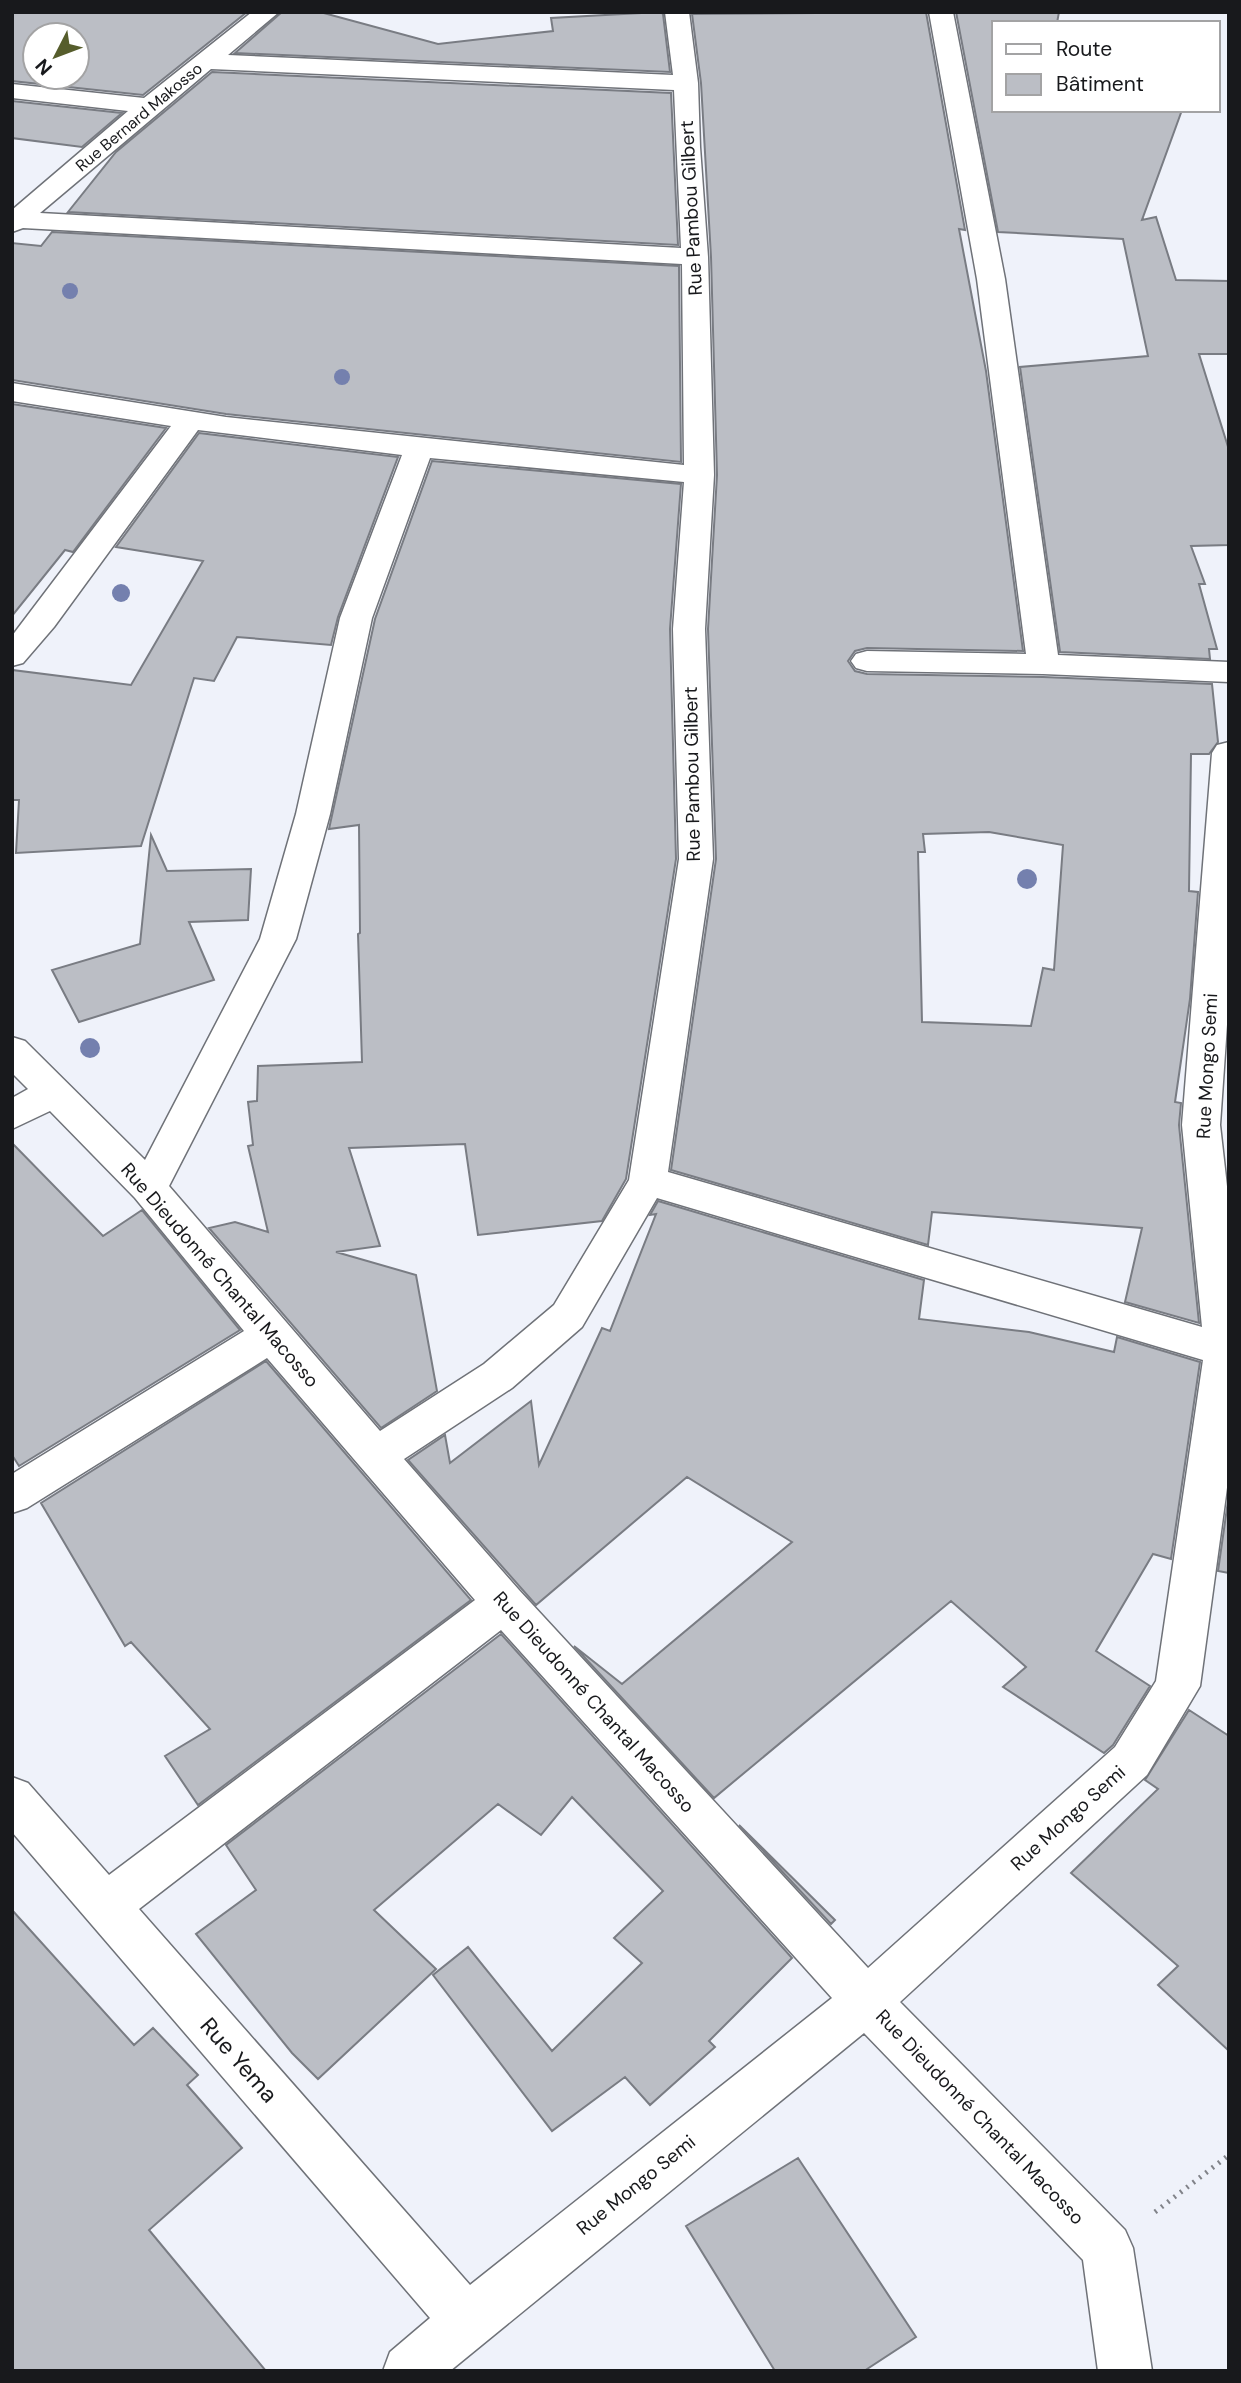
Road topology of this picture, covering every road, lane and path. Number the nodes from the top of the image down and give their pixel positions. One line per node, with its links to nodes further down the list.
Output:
1 (267, 12): 4 (street, Rue Bernard Makosso)
2 (677, 12): 5 (street, Rue Pambou Gilbert)
3 (941, 12): 16 (street)
4 (207, 61): 5 (street); 7 (street, Rue Bernard Makosso)
5 (686, 83): 9 (street, Rue Pambou Gilbert)
6 (12, 91): 7 (street)
7 (149, 106): 8 (street, Rue Bernard Makosso)
8 (15, 222): 9 (street)
9 (695, 257): 13 (street, Rue Pambou Gilbert)
10 (12, 392): 11 (street)
11 (191, 419): 12 (street); 14 (street)
12 (419, 448): 13 (street); 24 (street)
13 (699, 475): 23 (street, Rue Pambou Gilbert)
14 (12, 656)
15 (867, 661): 16 (street)
16 (1043, 664): 17 (street)
17 (1229, 671)
18 (1229, 753): 22 (street, Rue Mongo Semi)
19 (12, 1050): 20 (street, Rue Dieudonné Chantal Macosso)
20 (54, 1091): 21 (street); 24 (street, Rue Dieudonné Chantal Macosso)
21 (12, 1115)
22 (1215, 1126): 26 (street, Rue Mongo Semi)
23 (648, 1181): 26 (street); 27 (street, Rue Pambou Gilbert)
24 (149, 1188): 25 (street, Rue Dieudonné Chantal Macosso)
25 (271, 1335): 27 (street, Rue Dieudonné Chantal Macosso); 28 (street)
26 (1225, 1350): 32 (street, Rue Mongo Semi)
27 (376, 1455): 29 (street, Rue Dieudonné Chantal Macosso)
28 (12, 1496)
29 (504, 1603): 31 (street); 32 (street, Rue Dieudonné Chantal Macosso)
30 (12, 1798): 31 (street, Rue Yema)
31 (105, 1906): 35 (street, Rue Yema)
32 (866, 2001): 34 (street, Rue Dieudonné Chantal Macosso); 35 (street, Rue Mongo Semi)
33 (1229, 2155): 34 (path)
34 (1107, 2248): 37 (street)
35 (467, 2321): 36 (street, Rue Mongo Semi)
36 (409, 2371)
37 (1125, 2371)

